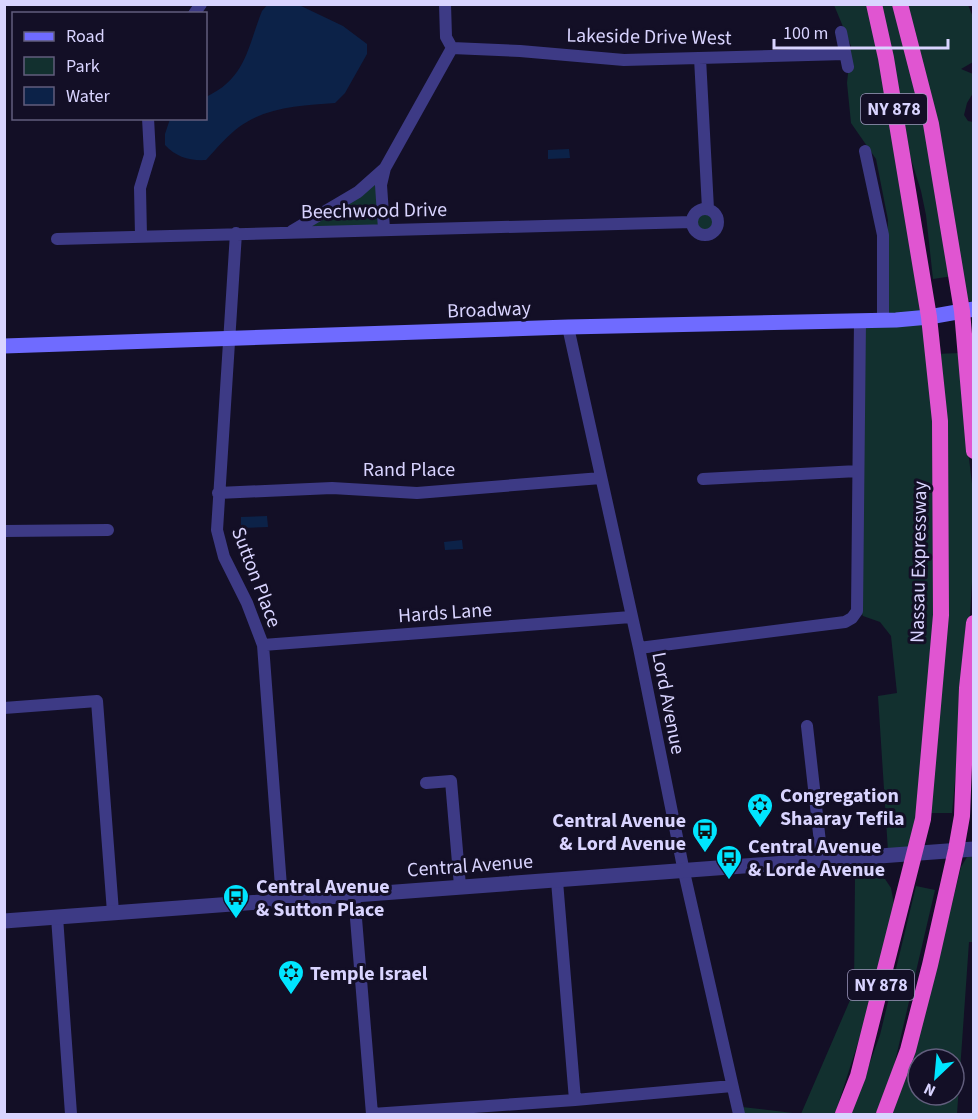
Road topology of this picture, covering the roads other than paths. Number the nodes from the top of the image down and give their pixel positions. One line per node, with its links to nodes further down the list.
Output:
1 (445, 4): 5 (street)
2 (874, 4): 20 (highway, Nassau Expressway / NY 878)
3 (900, 4): 19 (highway, NY 878)
4 (841, 32): 6 (street)
5 (452, 48): 7 (street, Lakeside Drive West); 11 (street)
6 (845, 54): 7 (street, Lakeside Drive West); 8 (street)
7 (700, 58): 12 (street)
8 (848, 68)
9 (148, 120): 17 (street)
10 (865, 151): 22 (street)
11 (385, 168): 14 (street); 15 (street)
12 (708, 209): 13 (street); 13 (street)
13 (692, 222): 14 (street, Beechwood Drive)
14 (384, 229): 15 (street, Beechwood Drive)
15 (291, 232): 16 (street, Beechwood Drive)
16 (236, 233): 17 (street, Beechwood Drive); 24 (street, Sutton Place)
17 (141, 236): 18 (street, Beechwood Drive)
18 (57, 239)
19 (968, 310): 20 (main road, Broadway); 26 (highway, NY 878)
20 (929, 317): 22 (main road, Broadway); 41 (highway, Nassau Expressway / NY 878)
21 (860, 320): 22 (main road, Broadway); 23 (main road, Broadway); 27 (street)
22 (883, 320)
23 (568, 327): 24 (main road, Broadway); 28 (street, Lord Avenue)
24 (230, 339): 25 (main road, Broadway); 30 (street, Sutton Place)
25 (4, 346)
26 (974, 451)
27 (858, 471): 29 (street); 36 (street)
28 (601, 478): 30 (street, Rand Place); 33 (street, Lord Avenue)
29 (703, 479)
30 (218, 493): 35 (street, Sutton Place)
31 (108, 530): 32 (street)
32 (4, 531)
33 (631, 617): 35 (street, Hards Lane); 36 (street, Lord Avenue)
34 (974, 623): 40 (highway, NY 878)
35 (263, 645): 47 (street, Sutton Place)
36 (639, 648): 43 (street, Lord Avenue)
37 (4, 708): 48 (street)
38 (807, 726): 42 (street)
39 (426, 783): 45 (street)
40 (965, 849): 41 (street, Central Avenue); 57 (highway, NY 878)
41 (914, 854): 42 (street, Central Avenue); 56 (highway, Nassau Expressway / NY 878)
42 (822, 860): 43 (street, Central Avenue)
43 (684, 872): 44 (street, Central Avenue); 51 (street, Lord Avenue)
44 (557, 881): 45 (street, Central Avenue); 52 (street)
45 (460, 886): 46 (street, Central Avenue)
46 (354, 894): 47 (street, Central Avenue); 53 (street)
47 (282, 900): 48 (street, Central Avenue)
48 (112, 912): 49 (street, Central Avenue)
49 (57, 917): 50 (street, Central Avenue); 54 (street)
50 (4, 921)
51 (732, 1086): 52 (street); 55 (street, Lord Avenue)
52 (575, 1100): 53 (street)
53 (377, 1113)
54 (71, 1114)
55 (739, 1114)
56 (843, 1114)
57 (884, 1114)

